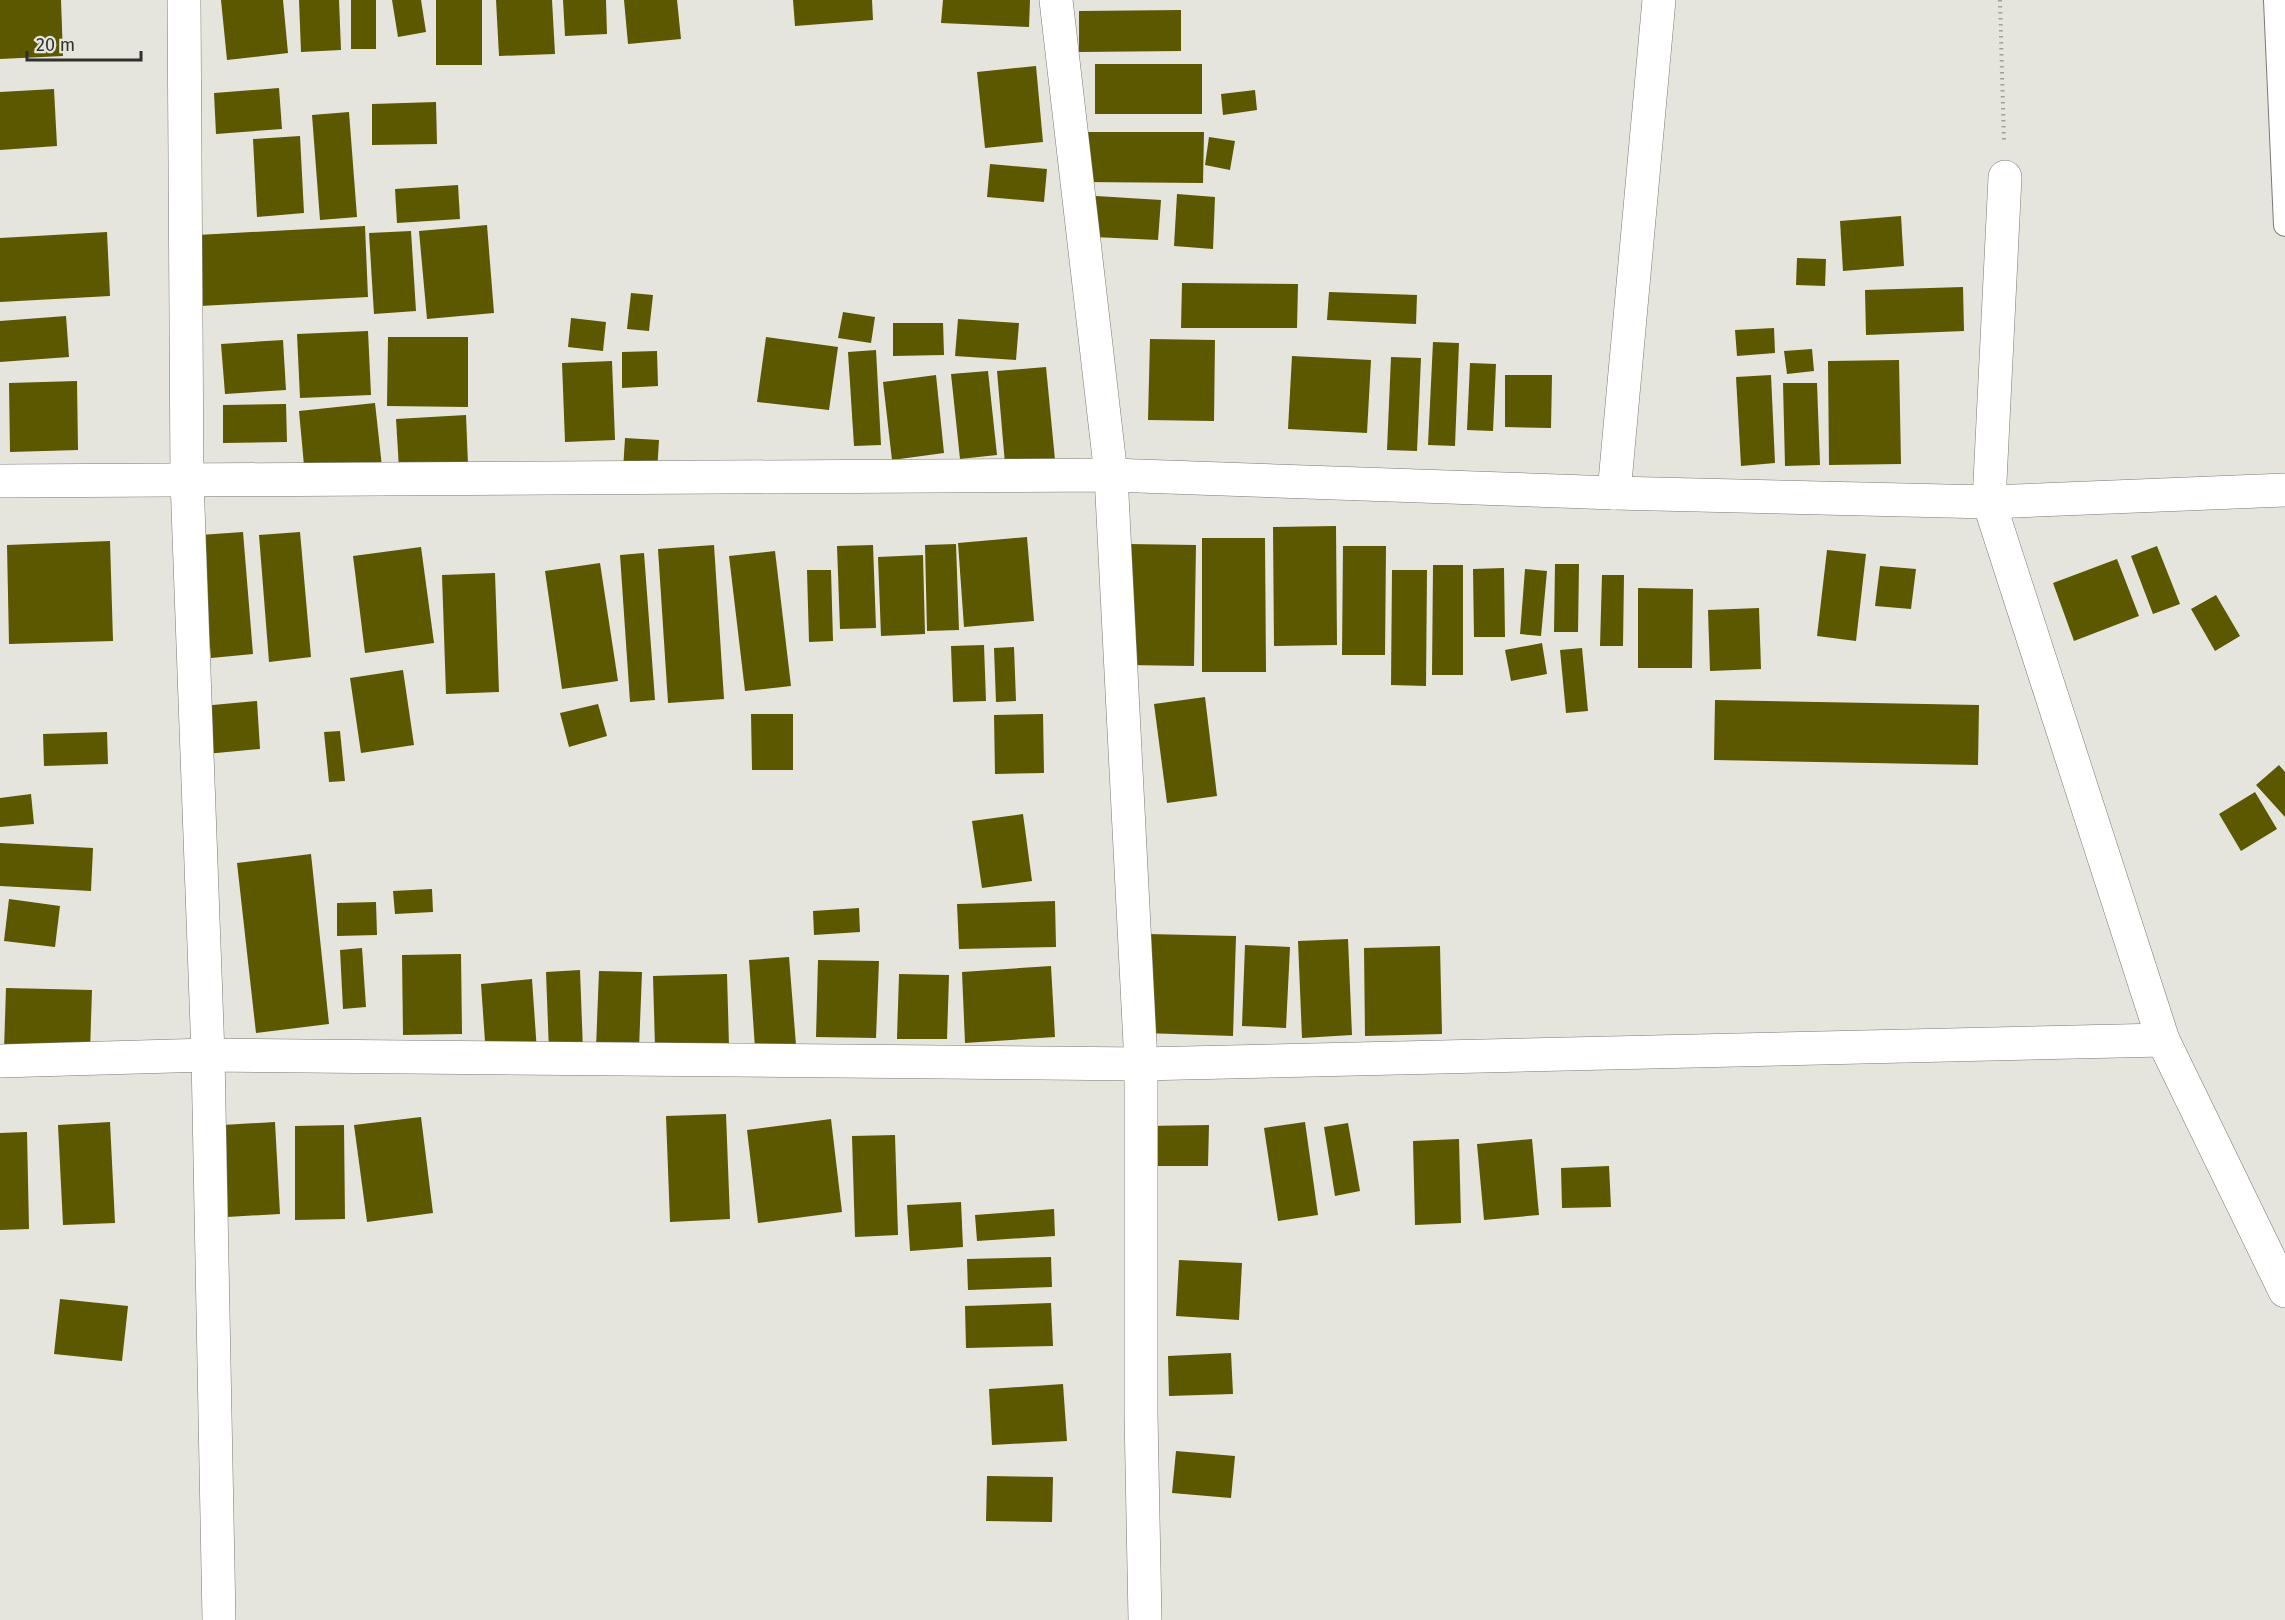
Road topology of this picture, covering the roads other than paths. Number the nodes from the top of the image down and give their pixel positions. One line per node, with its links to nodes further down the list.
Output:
1 (184, 0): 8 (street)
2 (1056, 0): 7 (street)
3 (1659, 0): 11 (street)
4 (2275, 0): 6 (lane)
5 (2005, 177): 12 (street)
6 (2285, 225)
7 (1111, 475): 8 (street); 11 (street); 16 (street)
8 (187, 480): 9 (street); 14 (street)
9 (0, 481)
10 (2285, 490): 12 (street)
11 (1614, 493): 12 (street)
12 (1989, 502): 13 (street)
13 (2163, 1040): 16 (street); 17 (street)
14 (208, 1055): 15 (street); 16 (street); 18 (street)
15 (0, 1061)
16 (1141, 1064): 19 (street)
17 (2285, 1291)
18 (219, 1620)
19 (1145, 1620)

